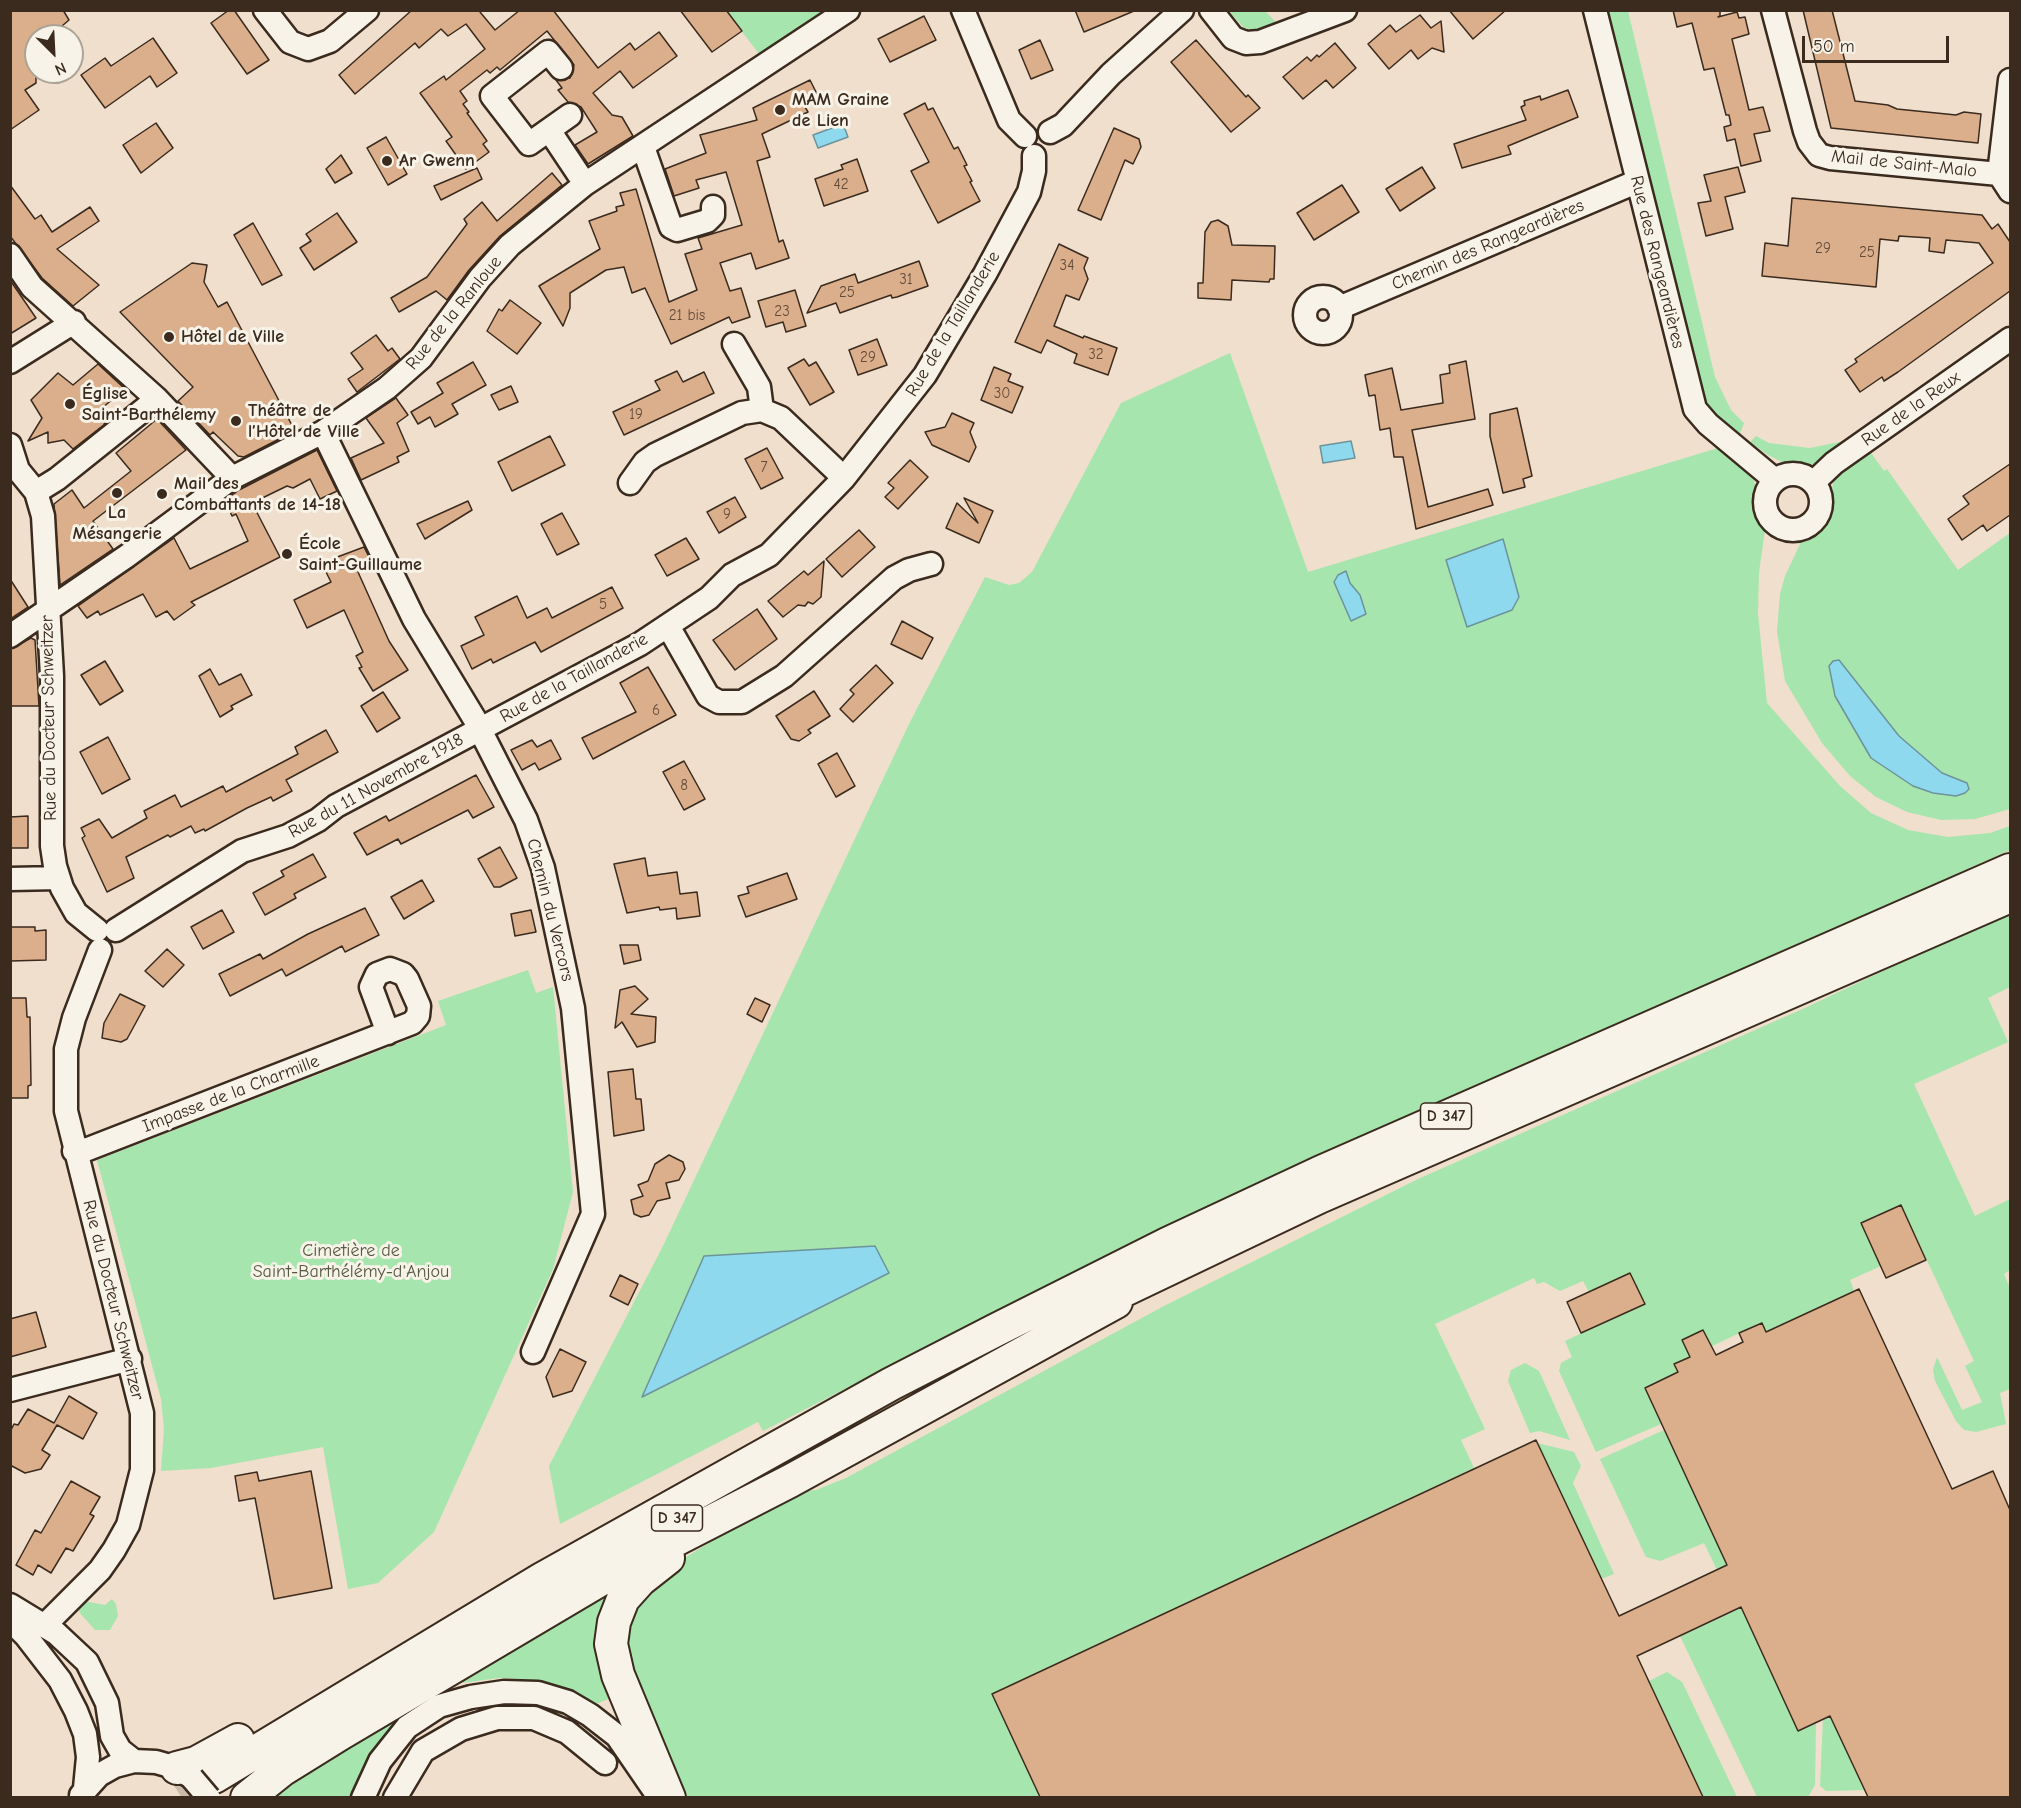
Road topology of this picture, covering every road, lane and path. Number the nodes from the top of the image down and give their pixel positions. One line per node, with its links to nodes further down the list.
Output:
1 (265, 10): 2 (street)
2 (367, 10)
3 (848, 10): 15 (street, Rue de la Ranloue)
4 (963, 10): 14 (street)
5 (1182, 10): 14 (street)
6 (1211, 10): 7 (street)
7 (1345, 10)
8 (1595, 10): 16 (street, Rue des Rangeardières)
9 (1773, 10): 17 (street, Mail de Saint-Malo)
10 (561, 68): 13 (street)
11 (2010, 80): 17 (street, Mail de Saint-Malo)
12 (570, 115): 13 (street)
13 (549, 130): 18 (street)
14 (1030, 146): 31 (street, Rue de la Taillanderie)
15 (643, 147): 18 (street, Rue de la Ranloue); 19 (street)
16 (1636, 182): 21 (street, Chemin des Rangeardières); 32 (street, Rue des Rangeardières)
17 (2005, 183)
18 (585, 184): 28 (street, Rue de la Ranloue)
19 (713, 207)
20 (10, 255): 22 (street)
21 (1339, 308)
22 (74, 322): 25 (street); 26 (street)
23 (2010, 339): 33 (street, Rue de la Reux)
24 (734, 344): 27 (street)
25 (10, 362)
26 (157, 399): 30 (street); 35 (street)
27 (762, 410): 31 (street); 34 (street)
28 (323, 432): 30 (street, Rue de la Ranloue); 40 (street, Chemin du Vercors)
29 (10, 445): 35 (street)
30 (232, 478): 37 (street, Rue de la Ranloue)
31 (844, 478): 38 (street, Rue de la Taillanderie)
32 (1775, 480): 33 (street); 33 (street)
33 (1814, 482)
34 (630, 483)
35 (36, 492): 37 (street, Rue du Docteur Schweitzer)
36 (931, 564): 38 (street, Rue de la Taillanderie)
37 (47, 612): 39 (street, Rue de la Ranloue); 42 (street, Rue du Docteur Schweitzer)
38 (668, 626): 40 (street, Rue de la Taillanderie)
39 (10, 636)
40 (480, 729): 45 (street, Rue du 11 Novembre 1918); 49 (street, Chemin du Vercors)
41 (2010, 870): 58 (highway, D 347)
42 (58, 878): 43 (street); 45 (street, Rue du Docteur Schweitzer)
43 (10, 879)
44 (2010, 896): 48 (highway, D 347)
45 (104, 937): 47 (street, Rue du Docteur Schweitzer)
46 (388, 1033): 47 (street, Impasse de la Charmille)
47 (74, 1151): 50 (street, Rue du Docteur Schweitzer)
48 (1148, 1279): 52 (highway); 58 (highway, D 347)
49 (533, 1352)
50 (130, 1359): 51 (street); 55 (street, Rue du Docteur Schweitzer)
51 (10, 1390)
52 (790, 1480): 58 (highway); 63 (highway)
53 (10, 1605): 55 (street)
54 (10, 1620): 59 (street)
55 (44, 1626): 56 (street)
56 (134, 1761): 58 (street); 59 (street)
57 (605, 1763): 61 (street)
58 (210, 1784)
59 (82, 1793)
60 (363, 1797): 62 (street)
61 (395, 1797)
62 (659, 1797)
63 (669, 1797)

